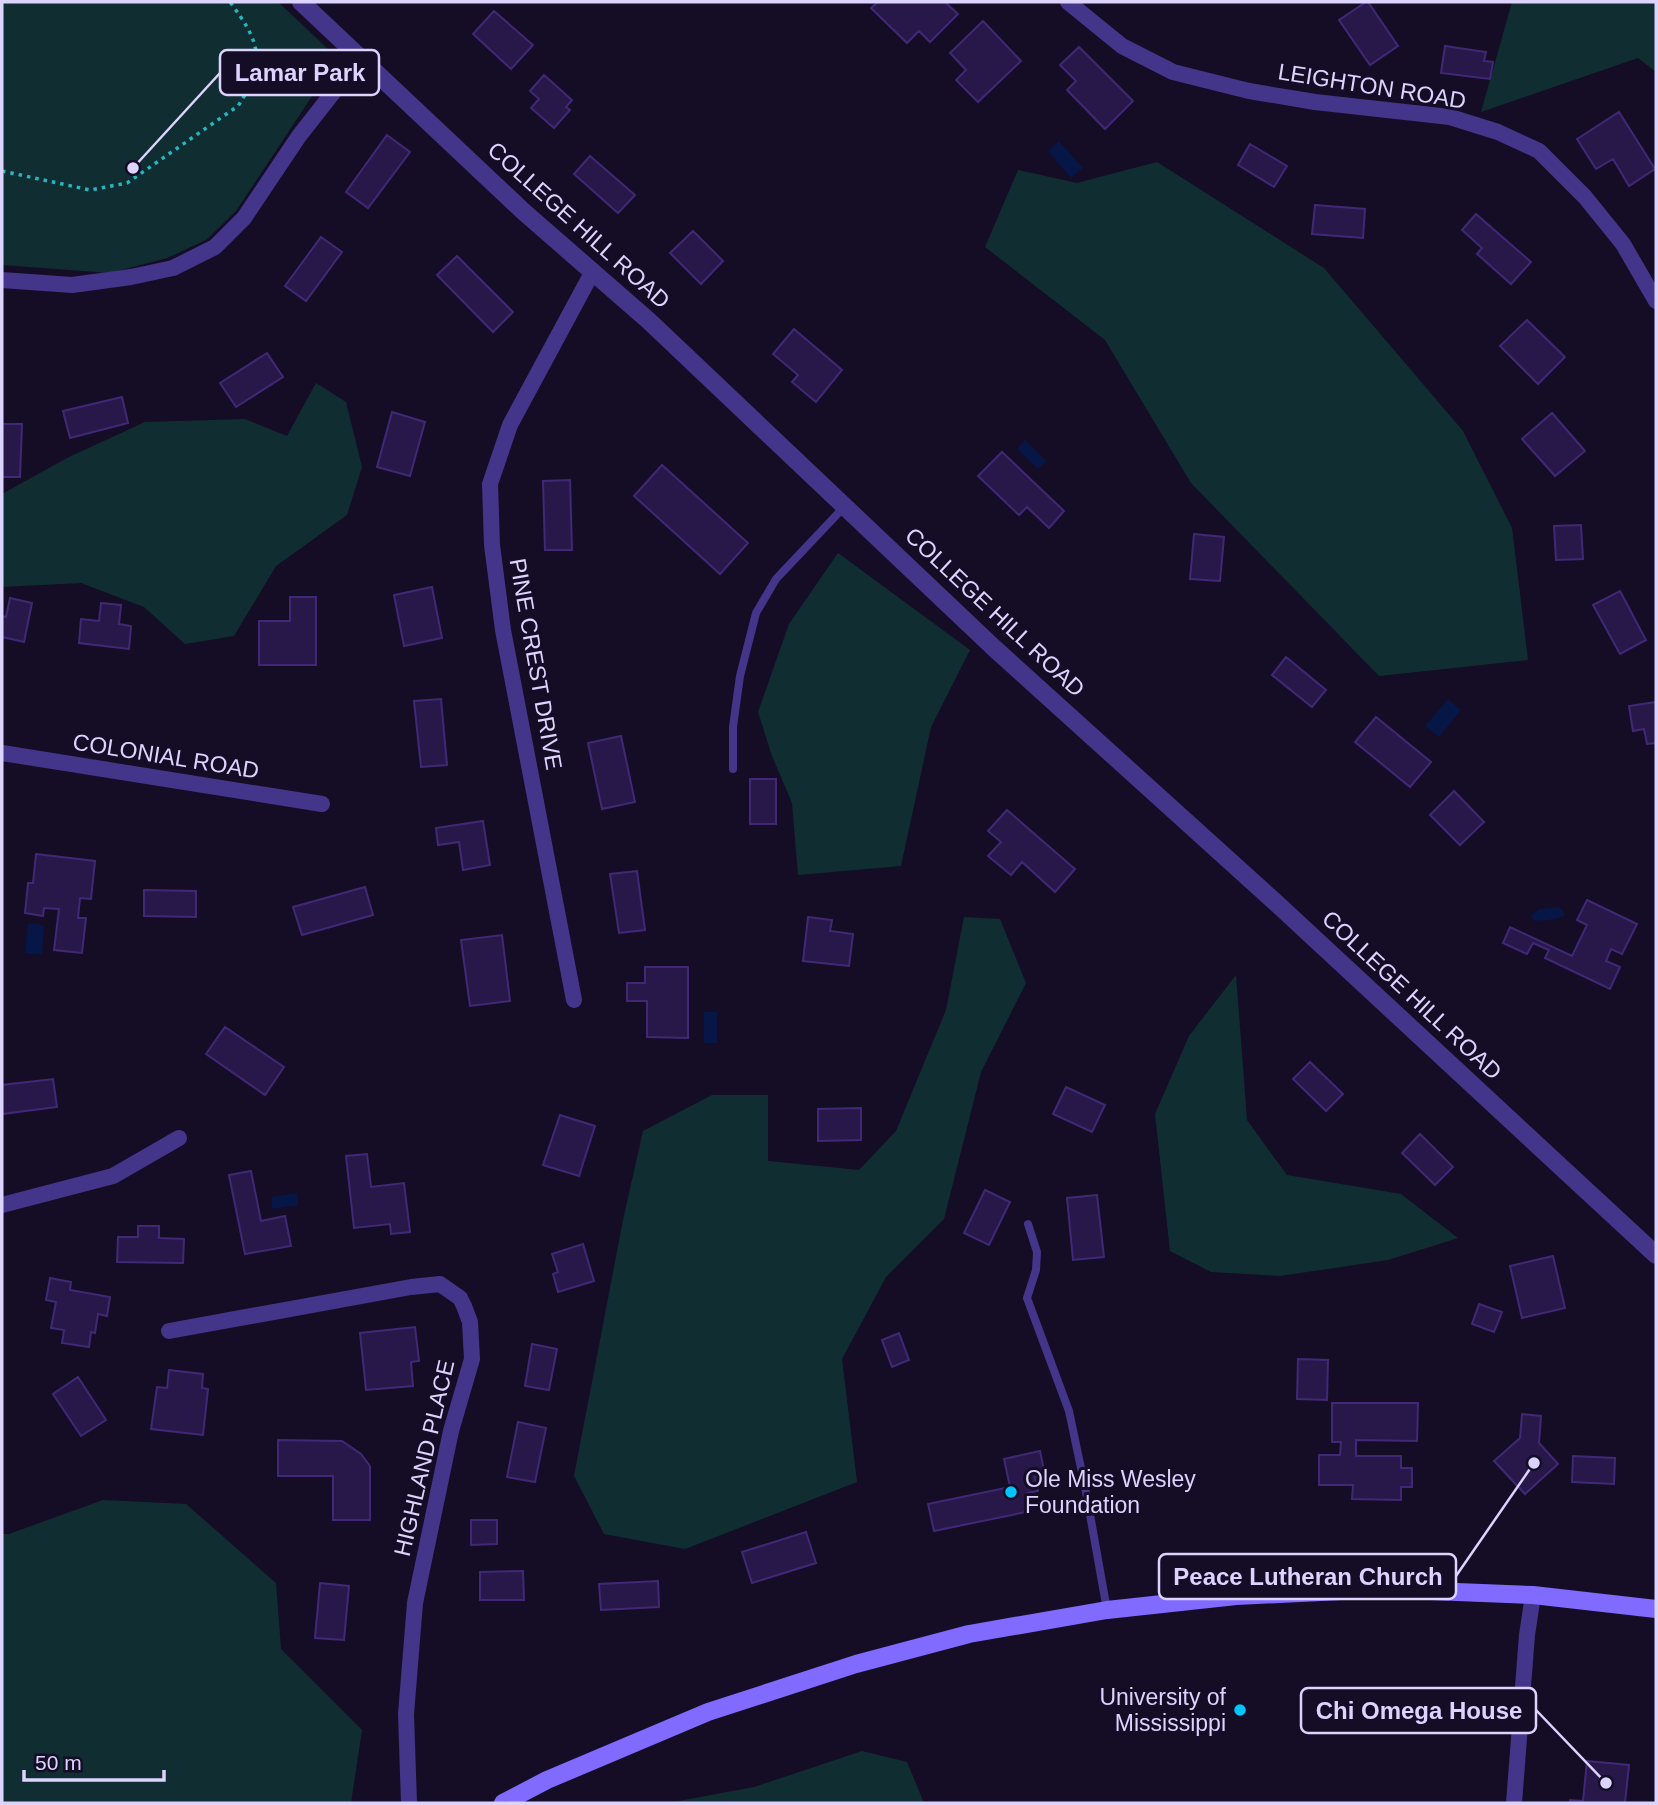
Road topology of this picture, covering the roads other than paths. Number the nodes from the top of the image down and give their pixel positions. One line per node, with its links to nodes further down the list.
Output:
1 (301, 2): 3 (street, COLLEGE HILL ROAD)
2 (1068, 2): 6 (street, LEIGHTON ROAD)
3 (361, 57): 4 (street, COLLEGE HILL ROAD); 5 (street)
4 (593, 271): 7 (street, COLLEGE HILL ROAD); 11 (street, PINE CREST DRIVE)
5 (2, 280)
6 (1656, 302)
7 (846, 506): 9 (lane); 15 (street, COLLEGE HILL ROAD)
8 (2, 753): 10 (street, COLONIAL ROAD)
9 (733, 769)
10 (322, 804)
11 (574, 1000)
12 (180, 1138): 13 (street)
13 (2, 1205)
14 (1028, 1224): 19 (lane)
15 (1656, 1255)
16 (169, 1331): 20 (street, HIGHLAND PLACE)
17 (1533, 1595): 18 (main road); 19 (main road); 22 (street)
18 (1656, 1609)
19 (1107, 1610): 21 (main road)
20 (409, 1803)
21 (503, 1803)
22 (1514, 1803)

